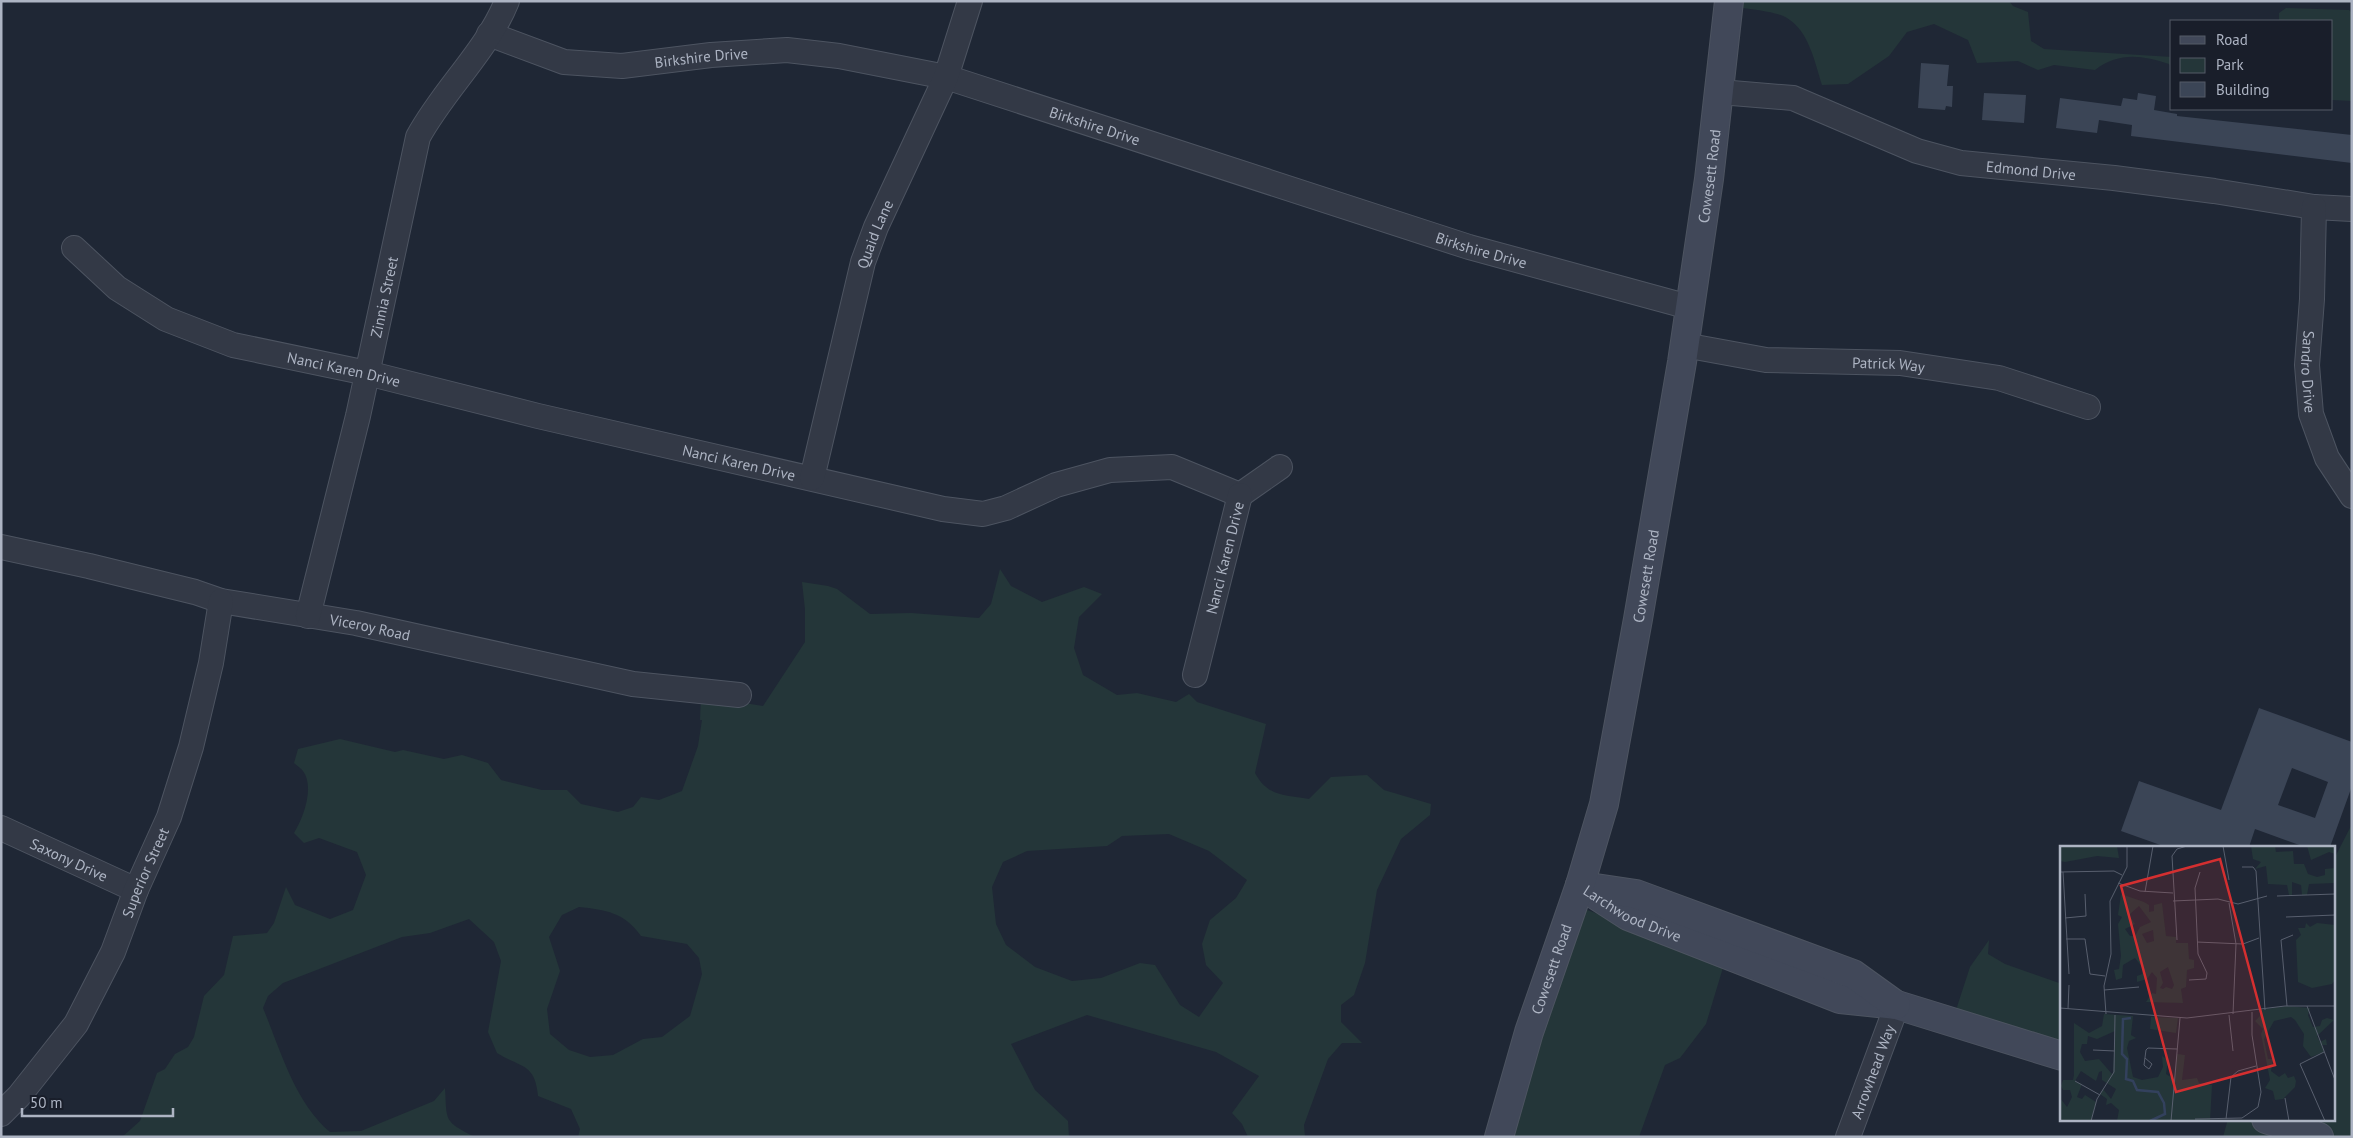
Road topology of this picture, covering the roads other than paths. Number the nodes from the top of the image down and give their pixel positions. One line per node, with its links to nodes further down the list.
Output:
1 (507, 1): 4 (street, Zinnia Street)
2 (970, 1): 5 (street, Quaid Lane)
3 (1729, 1): 6 (main road, Cowesett Road)
4 (489, 34): 5 (street, Birkshire Drive); 12 (street, Zinnia Street)
5 (946, 76): 10 (street, Birkshire Drive); 15 (street, Quaid Lane)
6 (1720, 92): 7 (street, Edmond Drive); 10 (main road, Cowesett Road)
7 (2314, 207): 8 (street, Edmond Drive); 17 (street, Sandro Drive)
8 (2352, 209)
9 (74, 248): 12 (street, Nanci Karen Drive)
10 (1689, 308): 11 (main road, Cowesett Road)
11 (1684, 345): 13 (street, Patrick Way); 24 (main road, Cowesett Road)
12 (367, 373): 15 (street, Nanci Karen Drive); 20 (street, Zinnia Street)
13 (2088, 407)
14 (1280, 467): 16 (street)
15 (812, 478): 16 (street, Nanci Karen Drive)
16 (1240, 495): 21 (street, Nanci Karen Drive)
17 (2352, 496)
18 (1, 547): 19 (street, Viceroy Road)
19 (221, 601): 20 (street, Viceroy Road); 25 (street, Superior Street)
20 (308, 616): 22 (street, Viceroy Road)
21 (1195, 675)
22 (740, 695)
23 (1, 828): 25 (street, Saxony Drive)
24 (1580, 885): 26 (main road, Larchwood Drive); 30 (main road, Cowesett Road)
25 (136, 890): 28 (street, Superior Street)
26 (1897, 1005): 27 (main road, Larchwood Drive); 31 (street, Arrowhead Way)
27 (2060, 1055)
28 (1, 1114)
29 (2269, 1120): 32 (main road)
30 (1499, 1137)
31 (1848, 1137)
32 (2319, 1137)

